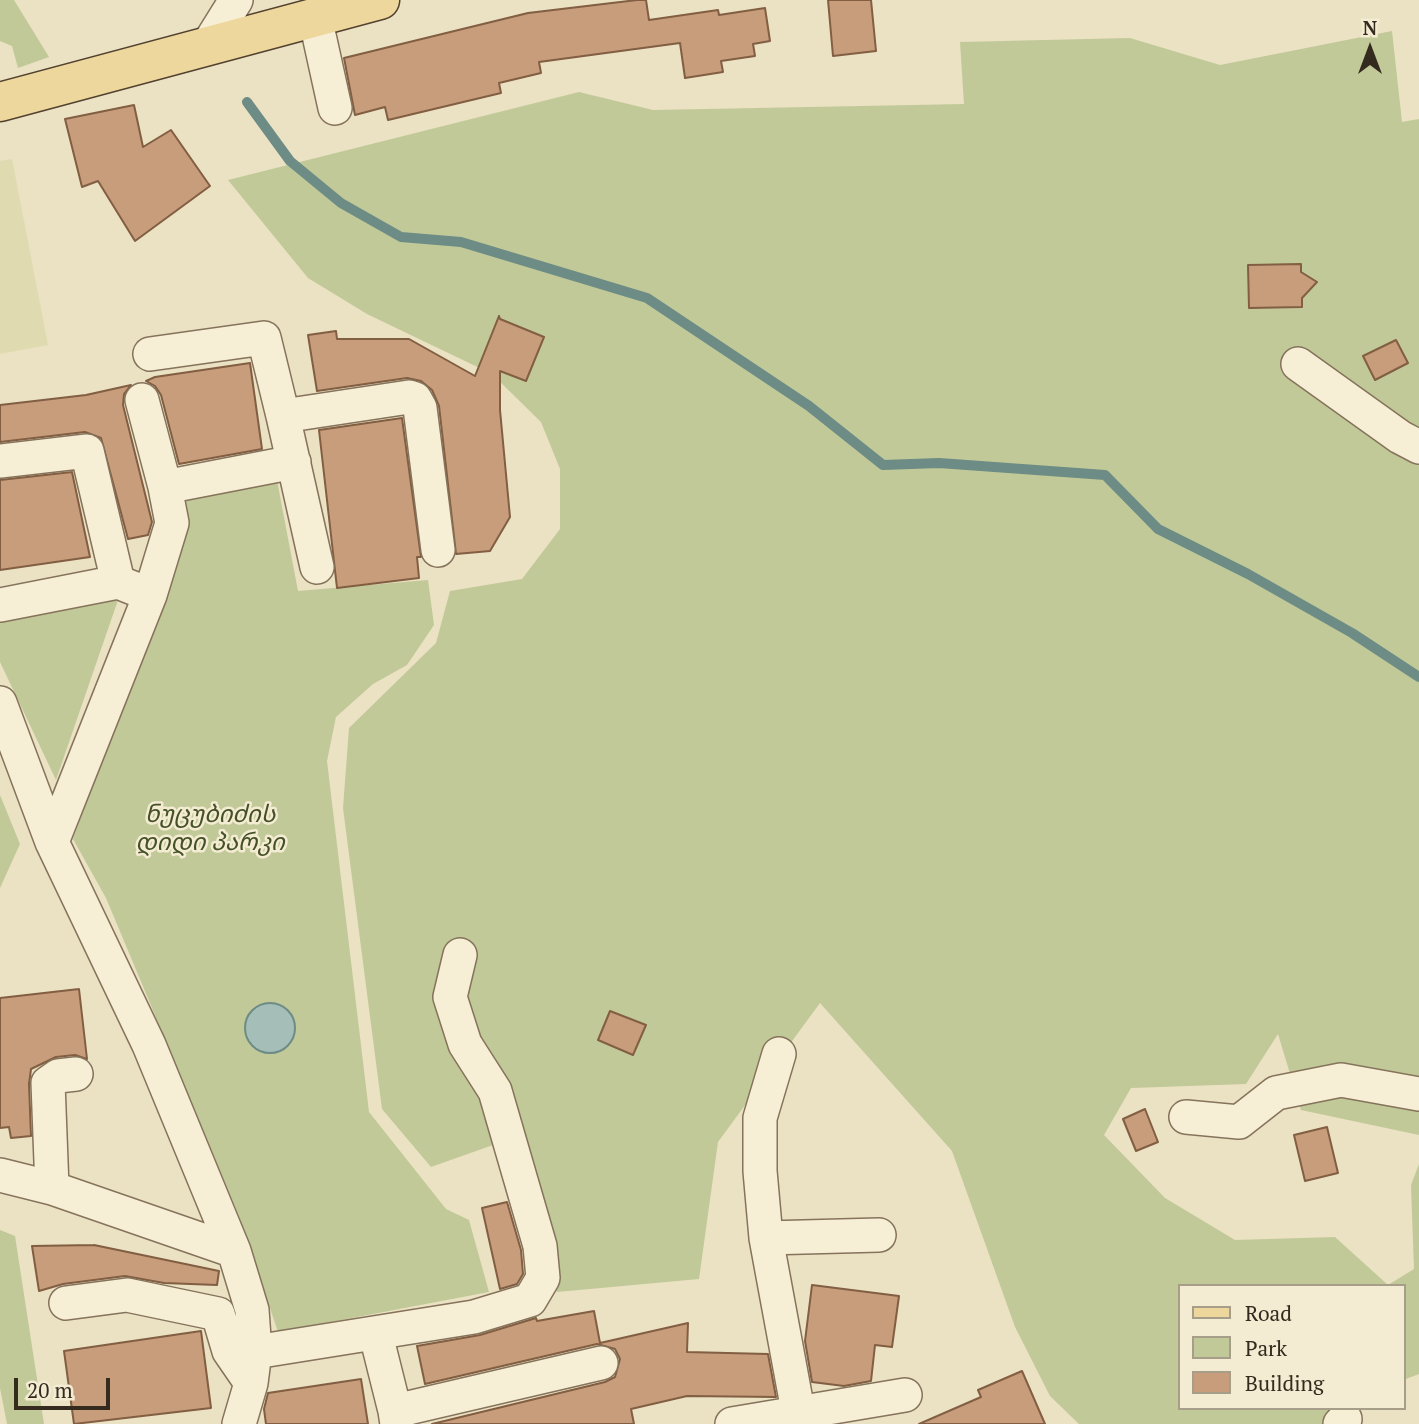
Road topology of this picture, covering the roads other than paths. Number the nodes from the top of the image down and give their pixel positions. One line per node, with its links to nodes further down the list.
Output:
1 (236, 0): 4 (street)
2 (380, 0): 3 (main road)
3 (315, 17): 4 (main road); 6 (street)
4 (208, 44): 5 (main road)
5 (0, 102)
6 (335, 108)
7 (150, 354): 10 (street)
8 (1298, 364): 11 (street)
9 (142, 400): 14 (street)
10 (284, 416): 13 (street); 15 (street)
11 (1419, 447)
12 (0, 461): 17 (street)
13 (294, 462): 14 (street); 16 (street)
14 (165, 487): 18 (street)
15 (438, 550)
16 (317, 567)
17 (118, 582): 18 (street); 19 (street)
18 (150, 596): 21 (street)
19 (0, 605)
20 (0, 703): 21 (street)
21 (52, 842): 31 (street)
22 (460, 955): 33 (street)
23 (779, 1054): 30 (street)
24 (76, 1074): 28 (street)
25 (1419, 1094): 26 (street)
26 (1186, 1117)
27 (0, 1175): 28 (street)
28 (52, 1188): 31 (street)
29 (879, 1235): 30 (street)
30 (766, 1238): 37 (street)
31 (234, 1251): 35 (street)
32 (66, 1303): 35 (street)
33 (376, 1335): 35 (street); 38 (street)
34 (601, 1363): 38 (street)
35 (253, 1368): 39 (street)
36 (905, 1395): 37 (street)
37 (798, 1411): 40 (street)
38 (396, 1417)
39 (239, 1424)
40 (732, 1424)

